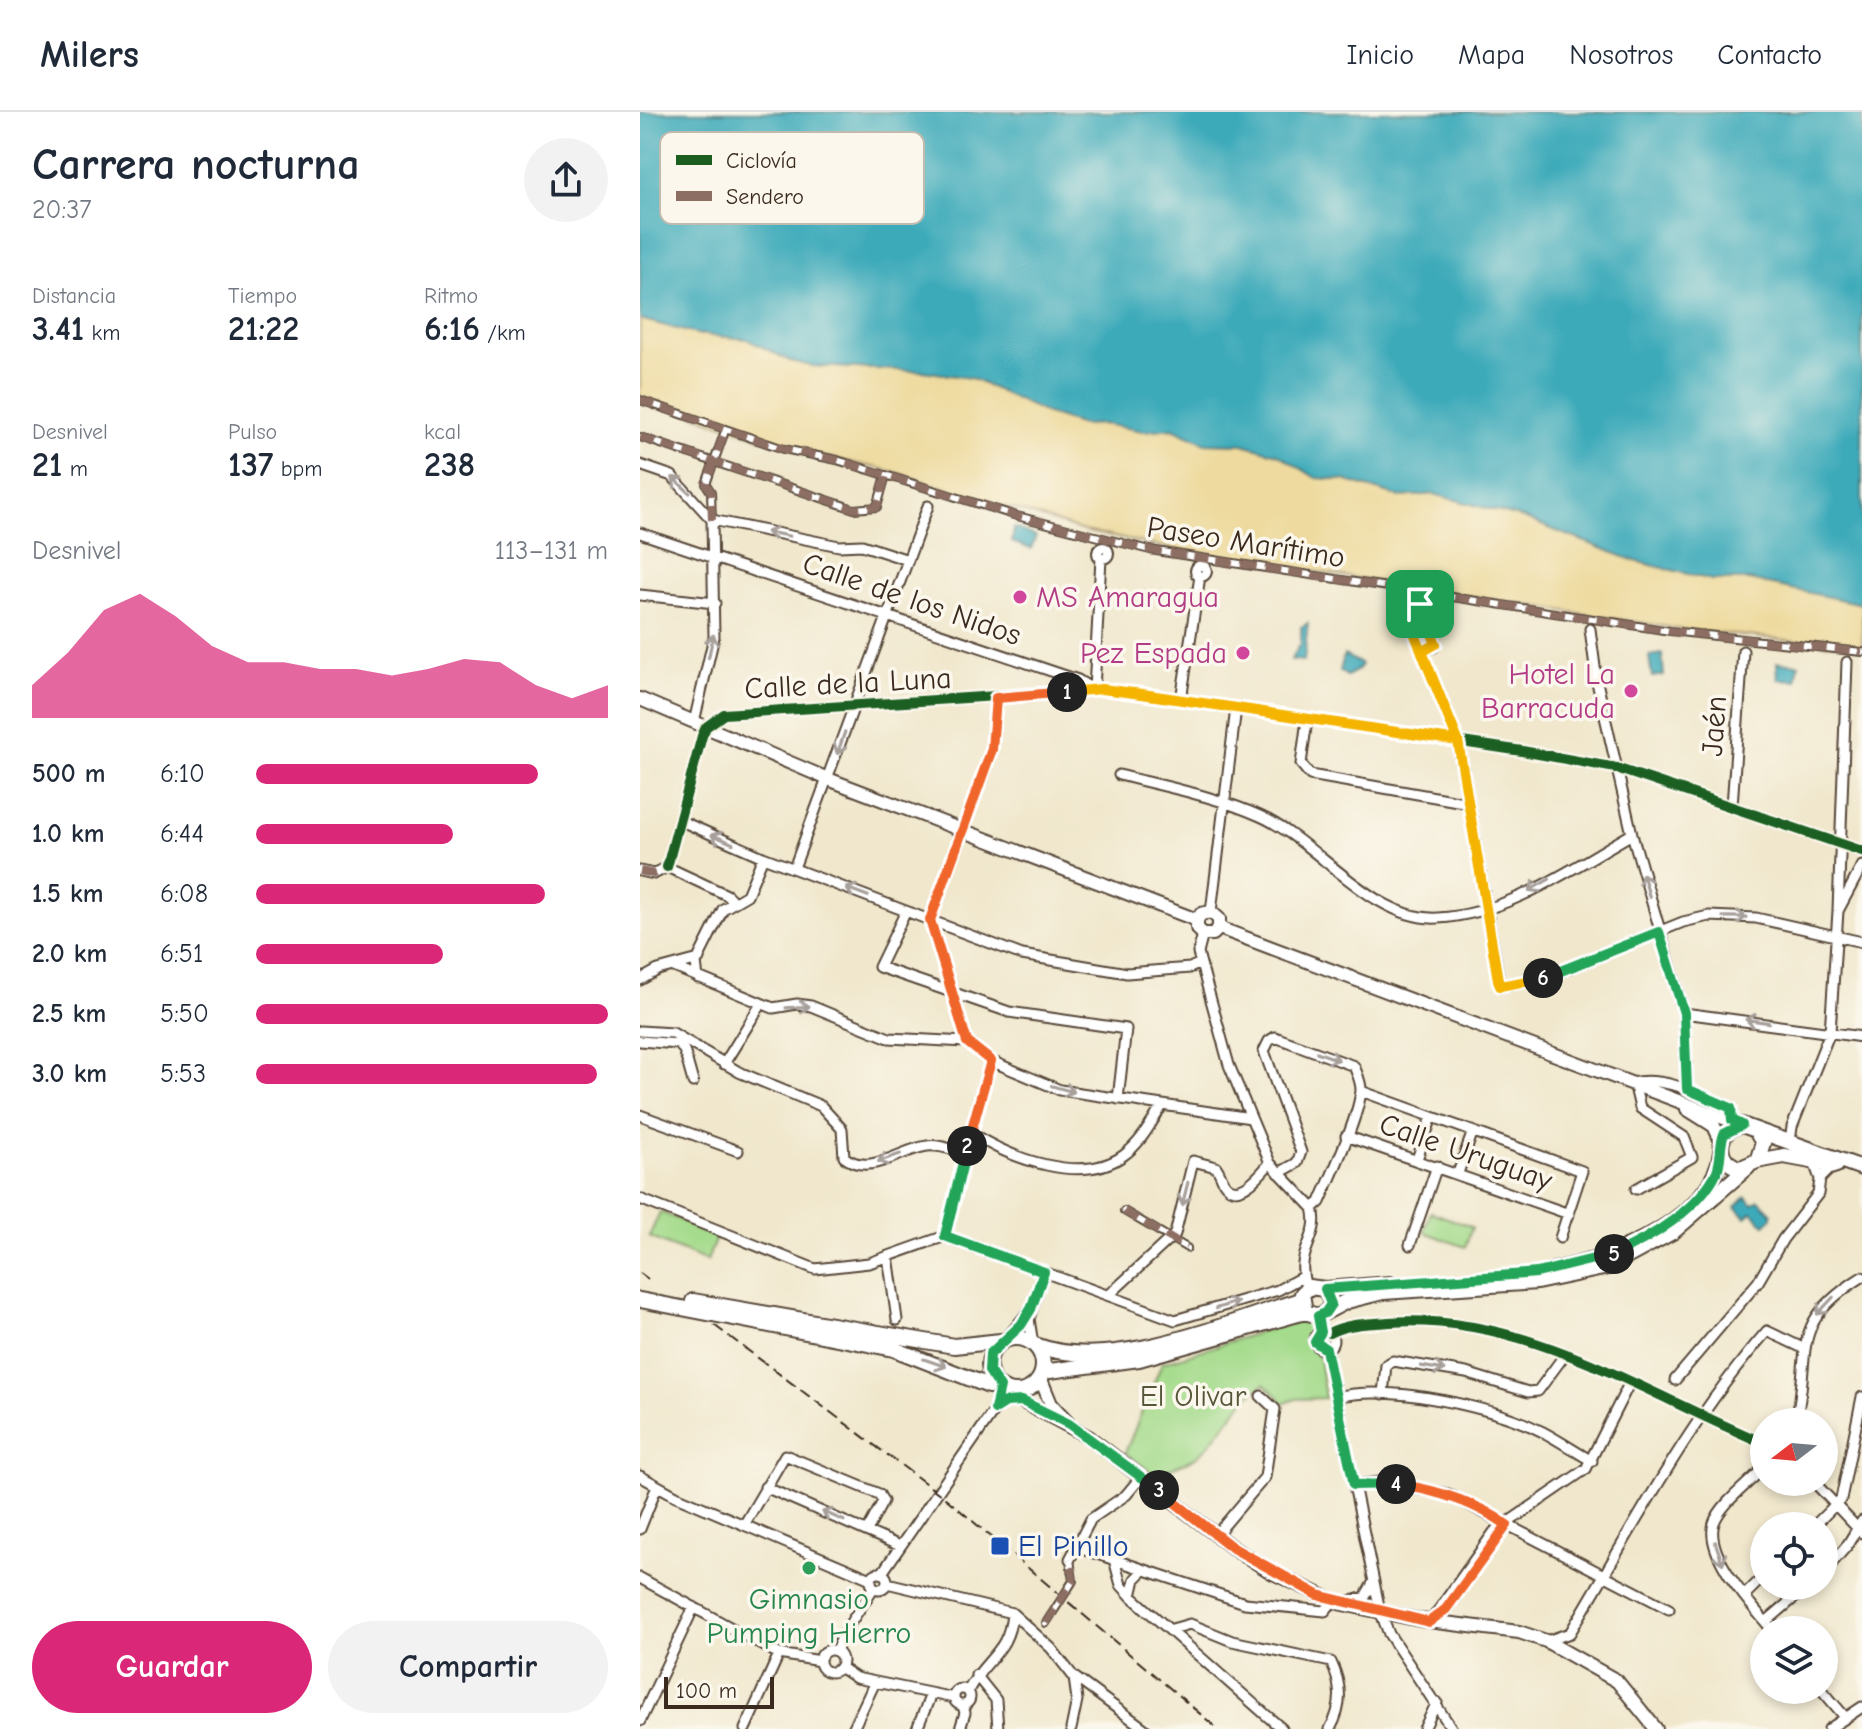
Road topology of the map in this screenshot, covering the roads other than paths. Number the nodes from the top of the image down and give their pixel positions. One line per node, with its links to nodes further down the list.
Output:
1 (640, 400): 2 (street, Paseo Marítimo)
2 (725, 431): 4 (street); 6 (street, Paseo Marítimo)
3 (640, 437): 4 (street)
4 (713, 461): 6 (street); 8 (street)
5 (640, 465): 8 (street, one-way to 5)
6 (886, 475): 20 (street, Paseo Marítimo)
7 (928, 506): 12 (street)
8 (712, 520): 10 (street); 12 (street, one-way to 8)
9 (640, 533): 10 (street, Calle de los Nidos)
10 (713, 557): 15 (street); 16 (street, Calle de los Nidos)
11 (1101, 558): 22 (street)
12 (908, 560): 16 (street)
13 (1200, 576): 25 (street)
14 (640, 595): 15 (street)
15 (715, 603): 29 (street, one-way to 15)
16 (888, 617): 22 (street, Calle de los Nidos); 26 (street)
17 (1590, 629): 31 (street)
18 (1743, 651): 36 (street, Jaén)
19 (1422, 652): 19 (street); 30 (street)
20 (1862, 652)
21 (1847, 662): 40 (street)
22 (1094, 690): 23 (street, Calle de la Luna); 25 (street)
23 (996, 698): 26 (street, Calle de la Luna); 38 (street)
24 (640, 699): 29 (main road)
25 (1181, 700): 27 (street)
26 (853, 706): 29 (street, Calle de la Luna); 33 (street, one-way to 33)
27 (1236, 708): 28 (street); 34 (street)
28 (1307, 720): 30 (street); 35 (street)
29 (700, 725): 33 (main road); 37 (street)
30 (1458, 741): 31 (street); 35 (street)
31 (1616, 768): 36 (street); 39 (street)
32 (1119, 775): 34 (street)
33 (828, 779): 38 (main road); 45 (street)
34 (1223, 802): 48 (street); 51 (street)
35 (1469, 803): 48 (street)
36 (1732, 806): 40 (street)
37 (681, 821): 42 (street, one-way to 37); 44 (street)
38 (963, 831): 52 (street); 53 (main road)
39 (1632, 834): 48 (street, one-way to 48); 55 (street, one-way to 39)
40 (1839, 844): 41 (street); 50 (street)
41 (1862, 851)
42 (763, 857): 45 (street); 47 (street)
43 (1862, 866): 50 (street)
44 (667, 867): 46 (street); 47 (street)
45 (794, 868): 49 (street, one-way to 45)
46 (640, 871)
47 (734, 902): 59 (street)
48 (1488, 908): 55 (street)
49 (906, 911): 52 (street); 64 (street)
50 (1838, 911): 57 (street)
51 (1211, 912): 53 (main road); 54 (main road)
52 (930, 920): 60 (street); 64 (street)
53 (1197, 920): 56 (main road)
54 (1219, 928): 56 (main road); 76 (main road)
55 (1659, 932): 57 (street, one-way to 57); 66 (street)
56 (1203, 934): 60 (street)
57 (1836, 935): 58 (street); 68 (street)
58 (1862, 942)
59 (702, 957): 61 (street); 62 (street)
60 (1200, 963): 84 (street)
61 (674, 967): 62 (street); 63 (street)
62 (698, 978): 65 (street)
63 (640, 980)
64 (950, 994): 72 (street); 79 (street)
65 (761, 1004): 72 (street, one-way to 72); 74 (street)
66 (1684, 1013): 68 (street, one-way to 66); 77 (street)
67 (640, 1031): 71 (street)
68 (1830, 1032): 69 (street); 90 (street)
69 (1862, 1037)
70 (640, 1041): 71 (street)
71 (680, 1042): 74 (street); 75 (street)
72 (967, 1042): 73 (street)
73 (991, 1061): 79 (street, one-way to 79); 88 (street)
74 (724, 1064): 93 (street, one-way to 74)
75 (693, 1082)
76 (1631, 1085): 77 (street); 80 (main road); 105 (street)
77 (1687, 1089): 85 (street)
78 (1361, 1091): 83 (street); 89 (street); 101 (street, one-way to 78)
79 (1118, 1099): 81 (street)
80 (1674, 1102): 85 (main road); 91 (main road)
81 (1162, 1106): 84 (street); 88 (street)
82 (640, 1115): 92 (street)
83 (1432, 1117): 86 (street); 94 (street)
84 (1251, 1118): 96 (street)
85 (1737, 1122): 87 (main road); 91 (main road)
86 (1473, 1131): 102 (street); 109 (street)
87 (1756, 1131): 90 (main road); 97 (main road)
88 (971, 1133): 93 (street)
89 (1346, 1136): 94 (street, Calle Uruguay); 107 (street)
90 (1790, 1142): 100 (main road)
91 (1721, 1146): 97 (main road); 121 (main road)
92 (738, 1151)
93 (965, 1153): 110 (street)
94 (1417, 1159): 98 (street, Calle Uruguay)
95 (1813, 1160): 97 (main road); 99 (main road); 104 (street)
96 (1270, 1163): 101 (street); 112 (street, one-way to 112)
97 (1752, 1164): 121 (main road)
98 (1437, 1166): 102 (street, Calle Uruguay); 113 (street)
99 (1838, 1167): 103 (main road); 104 (street)
100 (1862, 1168)
101 (1279, 1173): 107 (street)
102 (1458, 1173): 109 (street, Calle Uruguay)
103 (1862, 1177)
104 (1820, 1179): 131 (street)
105 (1636, 1189)
106 (640, 1199): 115 (street)
107 (1313, 1208): 121 (street)
108 (1124, 1211): 112 (street)
109 (1569, 1214): 111 (street)
110 (945, 1236): 115 (street); 116 (street)
111 (1560, 1238)
112 (1170, 1239): 114 (street); 119 (street)
113 (1410, 1245)
114 (1187, 1248)
115 (888, 1256): 123 (street)
116 (1044, 1272): 119 (street); 122 (street)
117 (1862, 1277): 128 (street, one-way to 128)
118 (640, 1290): 125 (main road)
119 (1109, 1295): 121 (street, one-way to 121)
120 (640, 1300): 133 (main road, one-way to 133)
121 (1310, 1300): 124 (street); 126 (main road); 130 (main road)
122 (1031, 1309): 125 (street); 126 (street)
123 (897, 1320)
124 (1325, 1332): 127 (street); 127 (street); 129 (street)
125 (1003, 1340): 126 (main road); 133 (main road)
126 (1034, 1345): 130 (main road)
127 (1326, 1349): 136 (street)
128 (1805, 1349): 138 (street); 140 (street)
129 (1566, 1353): 132 (street); 134 (street, one-way to 129)
130 (1041, 1374): 133 (main road); 141 (main road)
131 (1675, 1380)
132 (1630, 1382): 140 (street); 143 (street)
133 (1008, 1393): 139 (street); 139 (street); 141 (main road)
134 (1383, 1394): 136 (street); 143 (street)
135 (1261, 1396): 158 (street)
136 (1336, 1397): 147 (street)
137 (1862, 1397): 151 (street)
138 (1798, 1408)
139 (995, 1409): 159 (street)
140 (1700, 1417): 142 (street); 166 (street)
141 (1069, 1424): 145 (main road)
142 (1750, 1437)
143 (1592, 1461): 154 (street)
144 (640, 1476): 148 (street)
145 (1141, 1477): 158 (main road); 160 (street)
146 (1750, 1482): 173 (street, one-way to 173)
147 (1354, 1485): 154 (street); 170 (street)
148 (657, 1486): 153 (street); 156 (street)
149 (765, 1487): 153 (street); 157 (street, one-way to 149); 157 (street)
150 (1829, 1496): 151 (street)
151 (1837, 1503): 152 (street); 155 (street)
152 (1828, 1512)
153 (744, 1525): 168 (street)
154 (1504, 1528): 166 (street); 182 (street)
155 (1861, 1528): 161 (street)
156 (640, 1529)
157 (867, 1531): 159 (street)
158 (1216, 1535): 175 (main road)
159 (900, 1546): 165 (street)
160 (1076, 1547): 162 (street); 163 (street)
161 (1838, 1555)
162 (1070, 1559): 183 (street)
163 (1115, 1563): 164 (street); 172 (street)
164 (1142, 1572): 172 (street); 175 (street)
165 (882, 1573): 168 (street); 169 (street)
166 (1604, 1577): 177 (street); 185 (street)
167 (640, 1578): 176 (street)
168 (872, 1583): 169 (street); 187 (street)
169 (887, 1583): 179 (street)
170 (1373, 1583): 175 (street); 178 (street)
171 (1750, 1590): 173 (street)
172 (1131, 1596): 184 (street)
173 (1744, 1596): 180 (street)
174 (1794, 1600): 181 (street)
175 (1336, 1602): 178 (main road)
176 (694, 1607): 188 (street); 205 (street)
177 (1669, 1609)
178 (1380, 1611): 182 (main road); 200 (street)
179 (1012, 1613): 192 (street); 193 (street)
180 (1761, 1616)
181 (1779, 1616)
182 (1432, 1618): 186 (main road)
183 (1046, 1623)
184 (1172, 1629): 213 (street); 214 (street)
185 (1570, 1633): 186 (street); 189 (street)
186 (1546, 1641): 189 (main road)
187 (837, 1651): 190 (street); 191 (street)
188 (779, 1654): 190 (street); 206 (street)
189 (1578, 1658): 217 (main road)
190 (820, 1661): 191 (street)
191 (841, 1668): 194 (street)
192 (976, 1675): 195 (street); 210 (street)
193 (1073, 1676): 196 (street); 199 (street)
194 (875, 1682): 197 (street); 207 (street)
195 (968, 1691): 198 (street); 202 (street)
196 (1096, 1693): 199 (street); 212 (street)
197 (931, 1694): 198 (street); 208 (street)
198 (954, 1698): 202 (street)
199 (1077, 1700): 211 (street)
200 (1437, 1702): 215 (street); 216 (street)
201 (1834, 1704): 204 (street)
202 (963, 1706): 209 (street)
203 (1862, 1707): 204 (street)
204 (1845, 1717): 218 (street)
205 (640, 1721)
206 (745, 1729)
207 (853, 1729)
208 (917, 1729)
209 (960, 1729)
210 (998, 1729)
211 (1071, 1729)
212 (1145, 1729)
213 (1282, 1729)
214 (1330, 1729)
215 (1424, 1729)
216 (1452, 1729)
217 (1656, 1729)
218 (1829, 1729)

